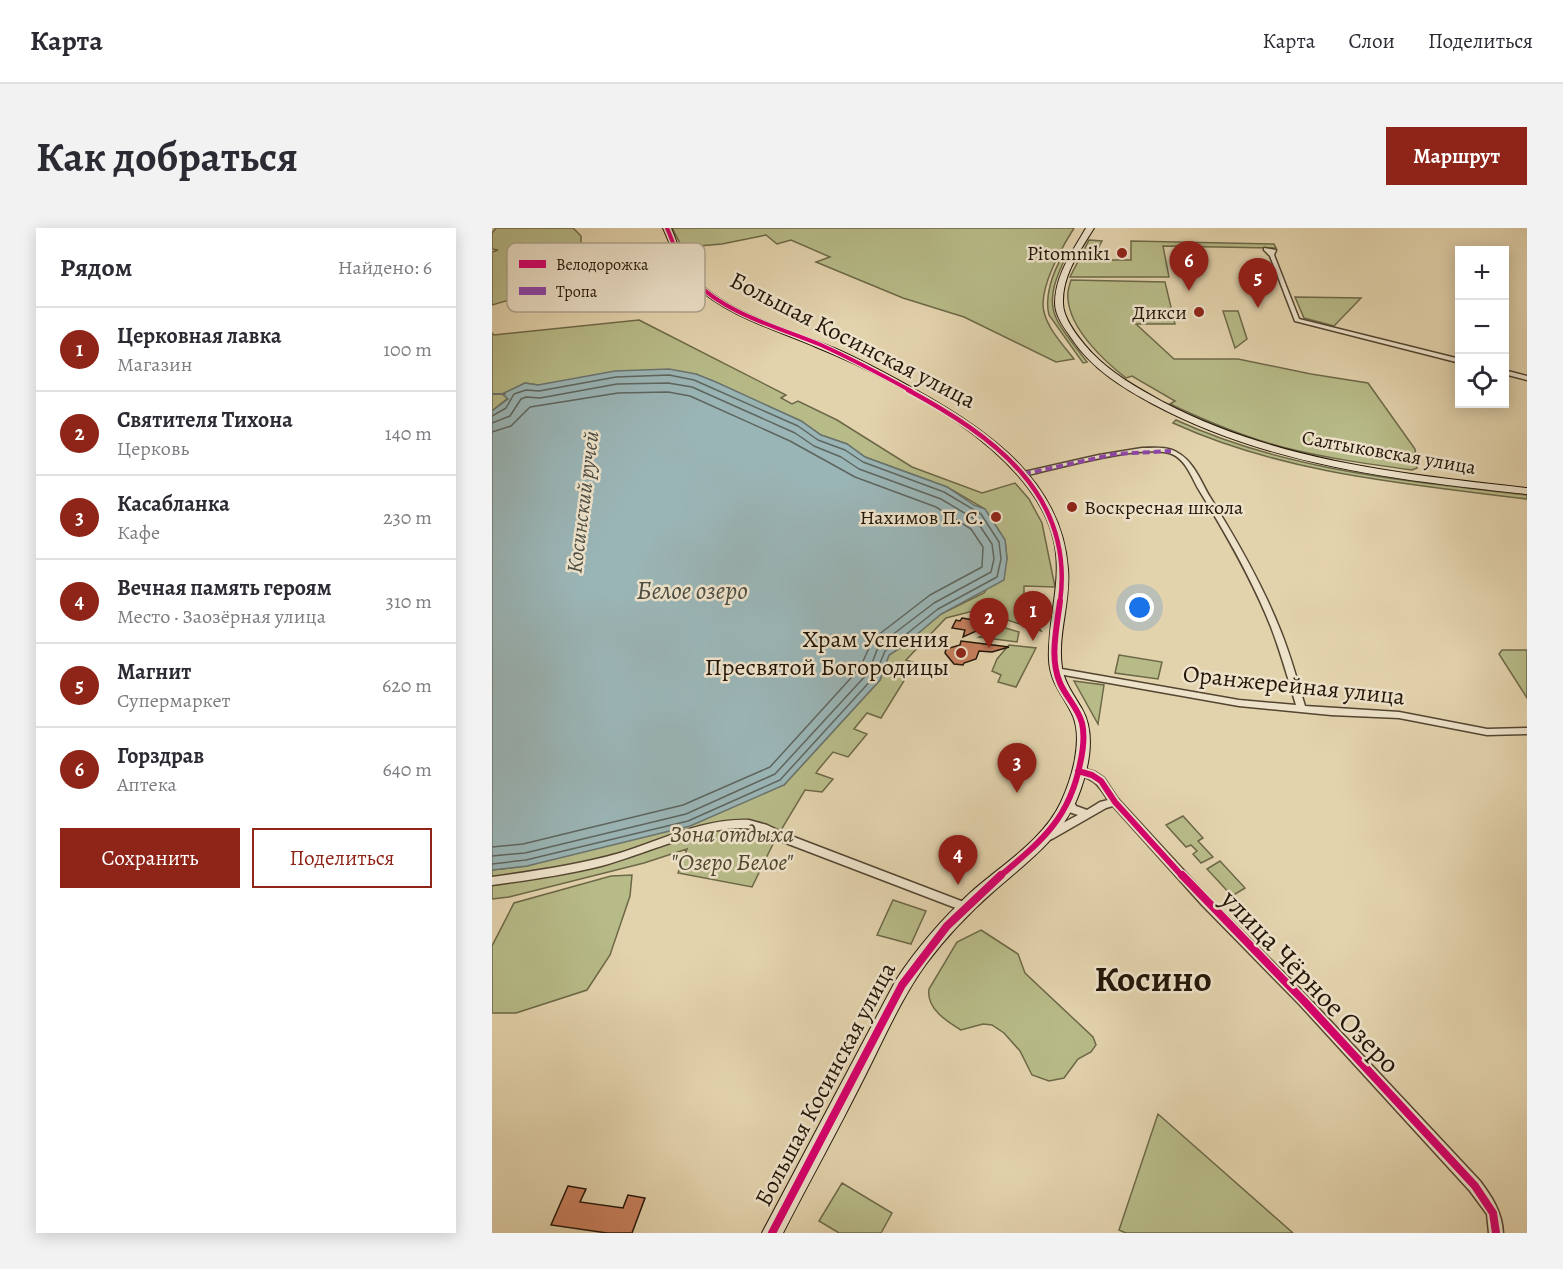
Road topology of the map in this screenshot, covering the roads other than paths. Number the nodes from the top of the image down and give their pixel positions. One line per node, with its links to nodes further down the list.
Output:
1 (667, 228): 3 (street, Большая Косинская улица)
2 (1090, 228): 10 (street, Салтыковская улица)
3 (673, 243)
4 (1272, 255): 6 (street)
5 (705, 289): 9 (street, Большая Косинская улица)
6 (1455, 360)
7 (1509, 373): 8 (street)
8 (1527, 378)
9 (1024, 474): 11 (street, Большая Косинская улица); 12 (street)
10 (1527, 491)
11 (1056, 671): 12 (street, Оранжерейная улица); 14 (street, Большая Косинская улица)
12 (1301, 710): 13 (street, Оранжерейная улица)
13 (1527, 731)
14 (1078, 771): 15 (street, Большая Косинская улица); 16 (street, улица Чёрное Озеро)
15 (1070, 800): 17 (street); 18 (street, Большая Косинская улица)
16 (1115, 802): 17 (street); 22 (street, улица Чёрное Озеро)
17 (1089, 814): 18 (street)
18 (1048, 836): 20 (street, Большая Косинская улица)
19 (492, 881): 20 (street)
20 (965, 907): 21 (street, Большая Косинская улица)
21 (772, 1233)
22 (1496, 1233)

